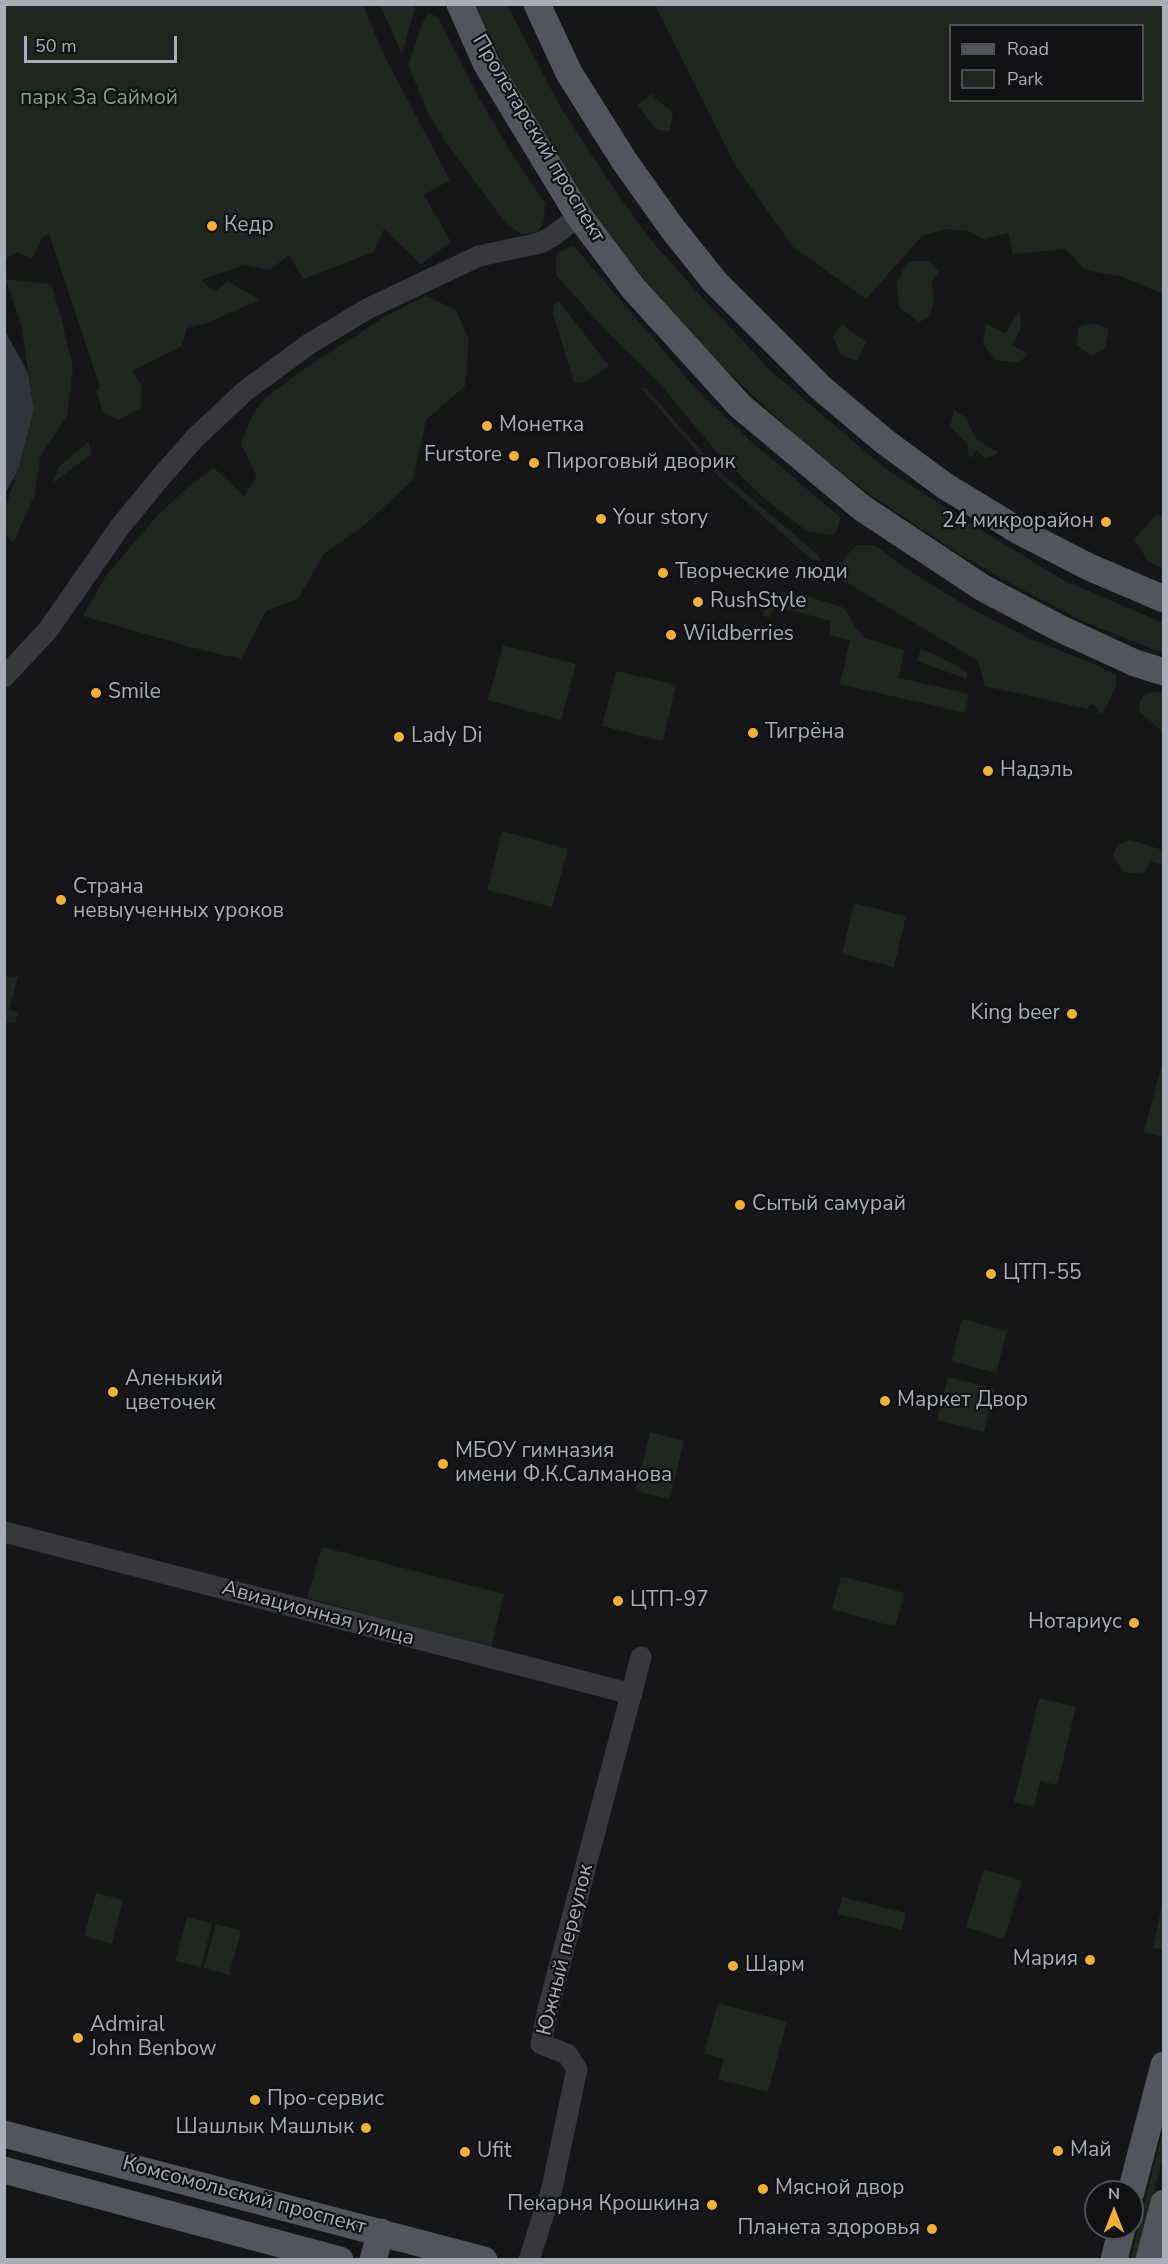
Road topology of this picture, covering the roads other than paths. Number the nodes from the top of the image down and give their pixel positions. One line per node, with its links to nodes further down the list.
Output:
1 (460, 4): 3 (main road, Пролетарский проспект)
2 (537, 4): 4 (main road)
3 (579, 216): 5 (main road, Пролетарский проспект); 6 (street)
4 (1164, 599)
5 (1164, 672)
6 (4, 676)
7 (4, 1532): 9 (street, Авиационная улица)
8 (641, 1658): 9 (street, Южный переулок)
9 (632, 1694): 20 (street, Южный переулок)
10 (1164, 2065): 13 (main road)
11 (4, 2134): 15 (main road, Комсомольский проспект)
12 (4, 2170): 17 (main road, Комсомольский проспект)
13 (1134, 2180)
14 (1164, 2203): 22 (main road)
15 (381, 2232): 18 (main road); 19 (main road, Комсомольский проспект)
16 (1119, 2240): 21 (main road)
17 (340, 2259)
18 (373, 2259)
19 (484, 2259)
20 (529, 2259)
21 (1114, 2259)
22 (1149, 2259)

